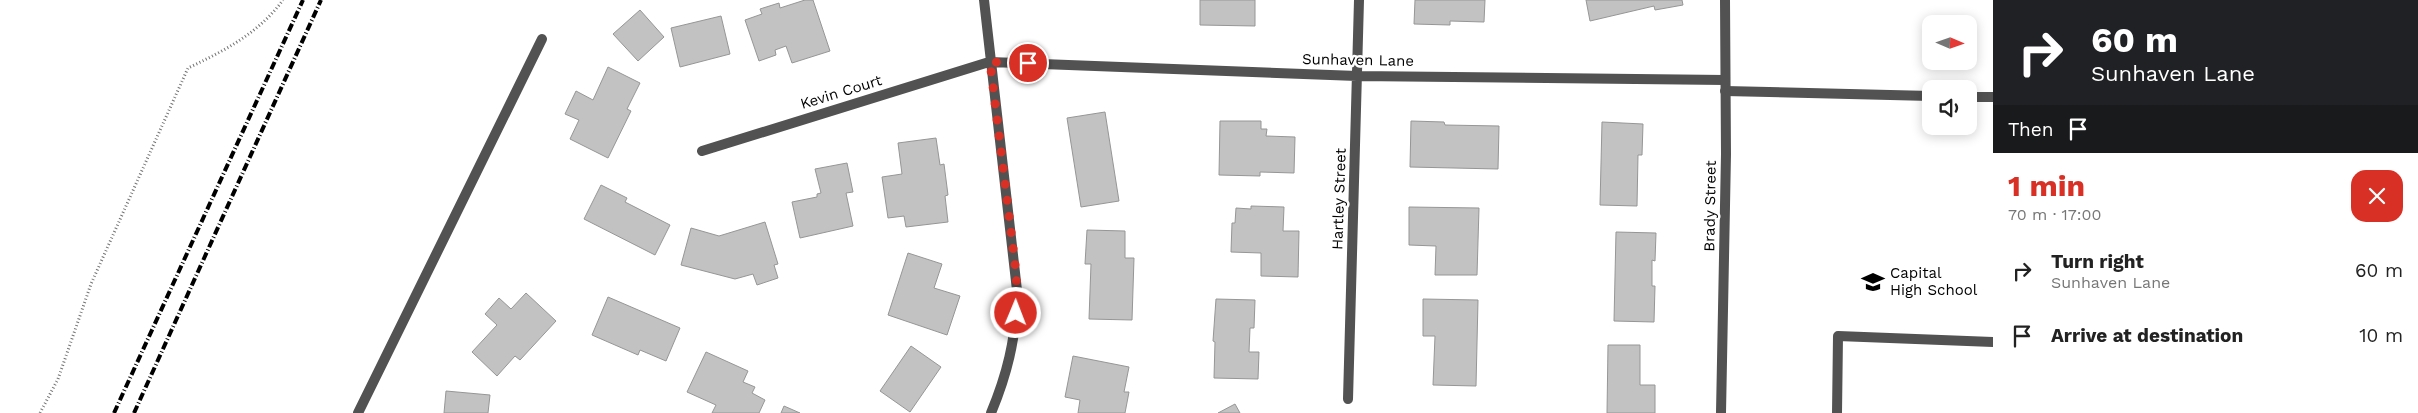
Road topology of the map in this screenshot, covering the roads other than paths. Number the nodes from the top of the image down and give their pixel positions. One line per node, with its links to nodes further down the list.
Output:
1 (984, 0): 5 (street)
2 (1359, 0): 6 (street, Hartley Street)
3 (1725, 0): 7 (street, Brady Street)
4 (542, 39): 15 (street)
5 (990, 62): 6 (street, Sunhaven Lane); 12 (street, Kevin Court); 16 (street)
6 (1357, 76): 7 (street, Sunhaven Lane); 14 (street, Hartley Street)
7 (1725, 80): 8 (street, Brady Street)
8 (1725, 91): 9 (street); 17 (street, Brady Street)
9 (1922, 96)
10 (1977, 96): 11 (street)
11 (1993, 97)
12 (702, 151)
13 (1993, 342): 18 (street)
14 (1348, 399)
15 (358, 413)
16 (990, 413)
17 (1721, 413)
18 (1836, 413)

